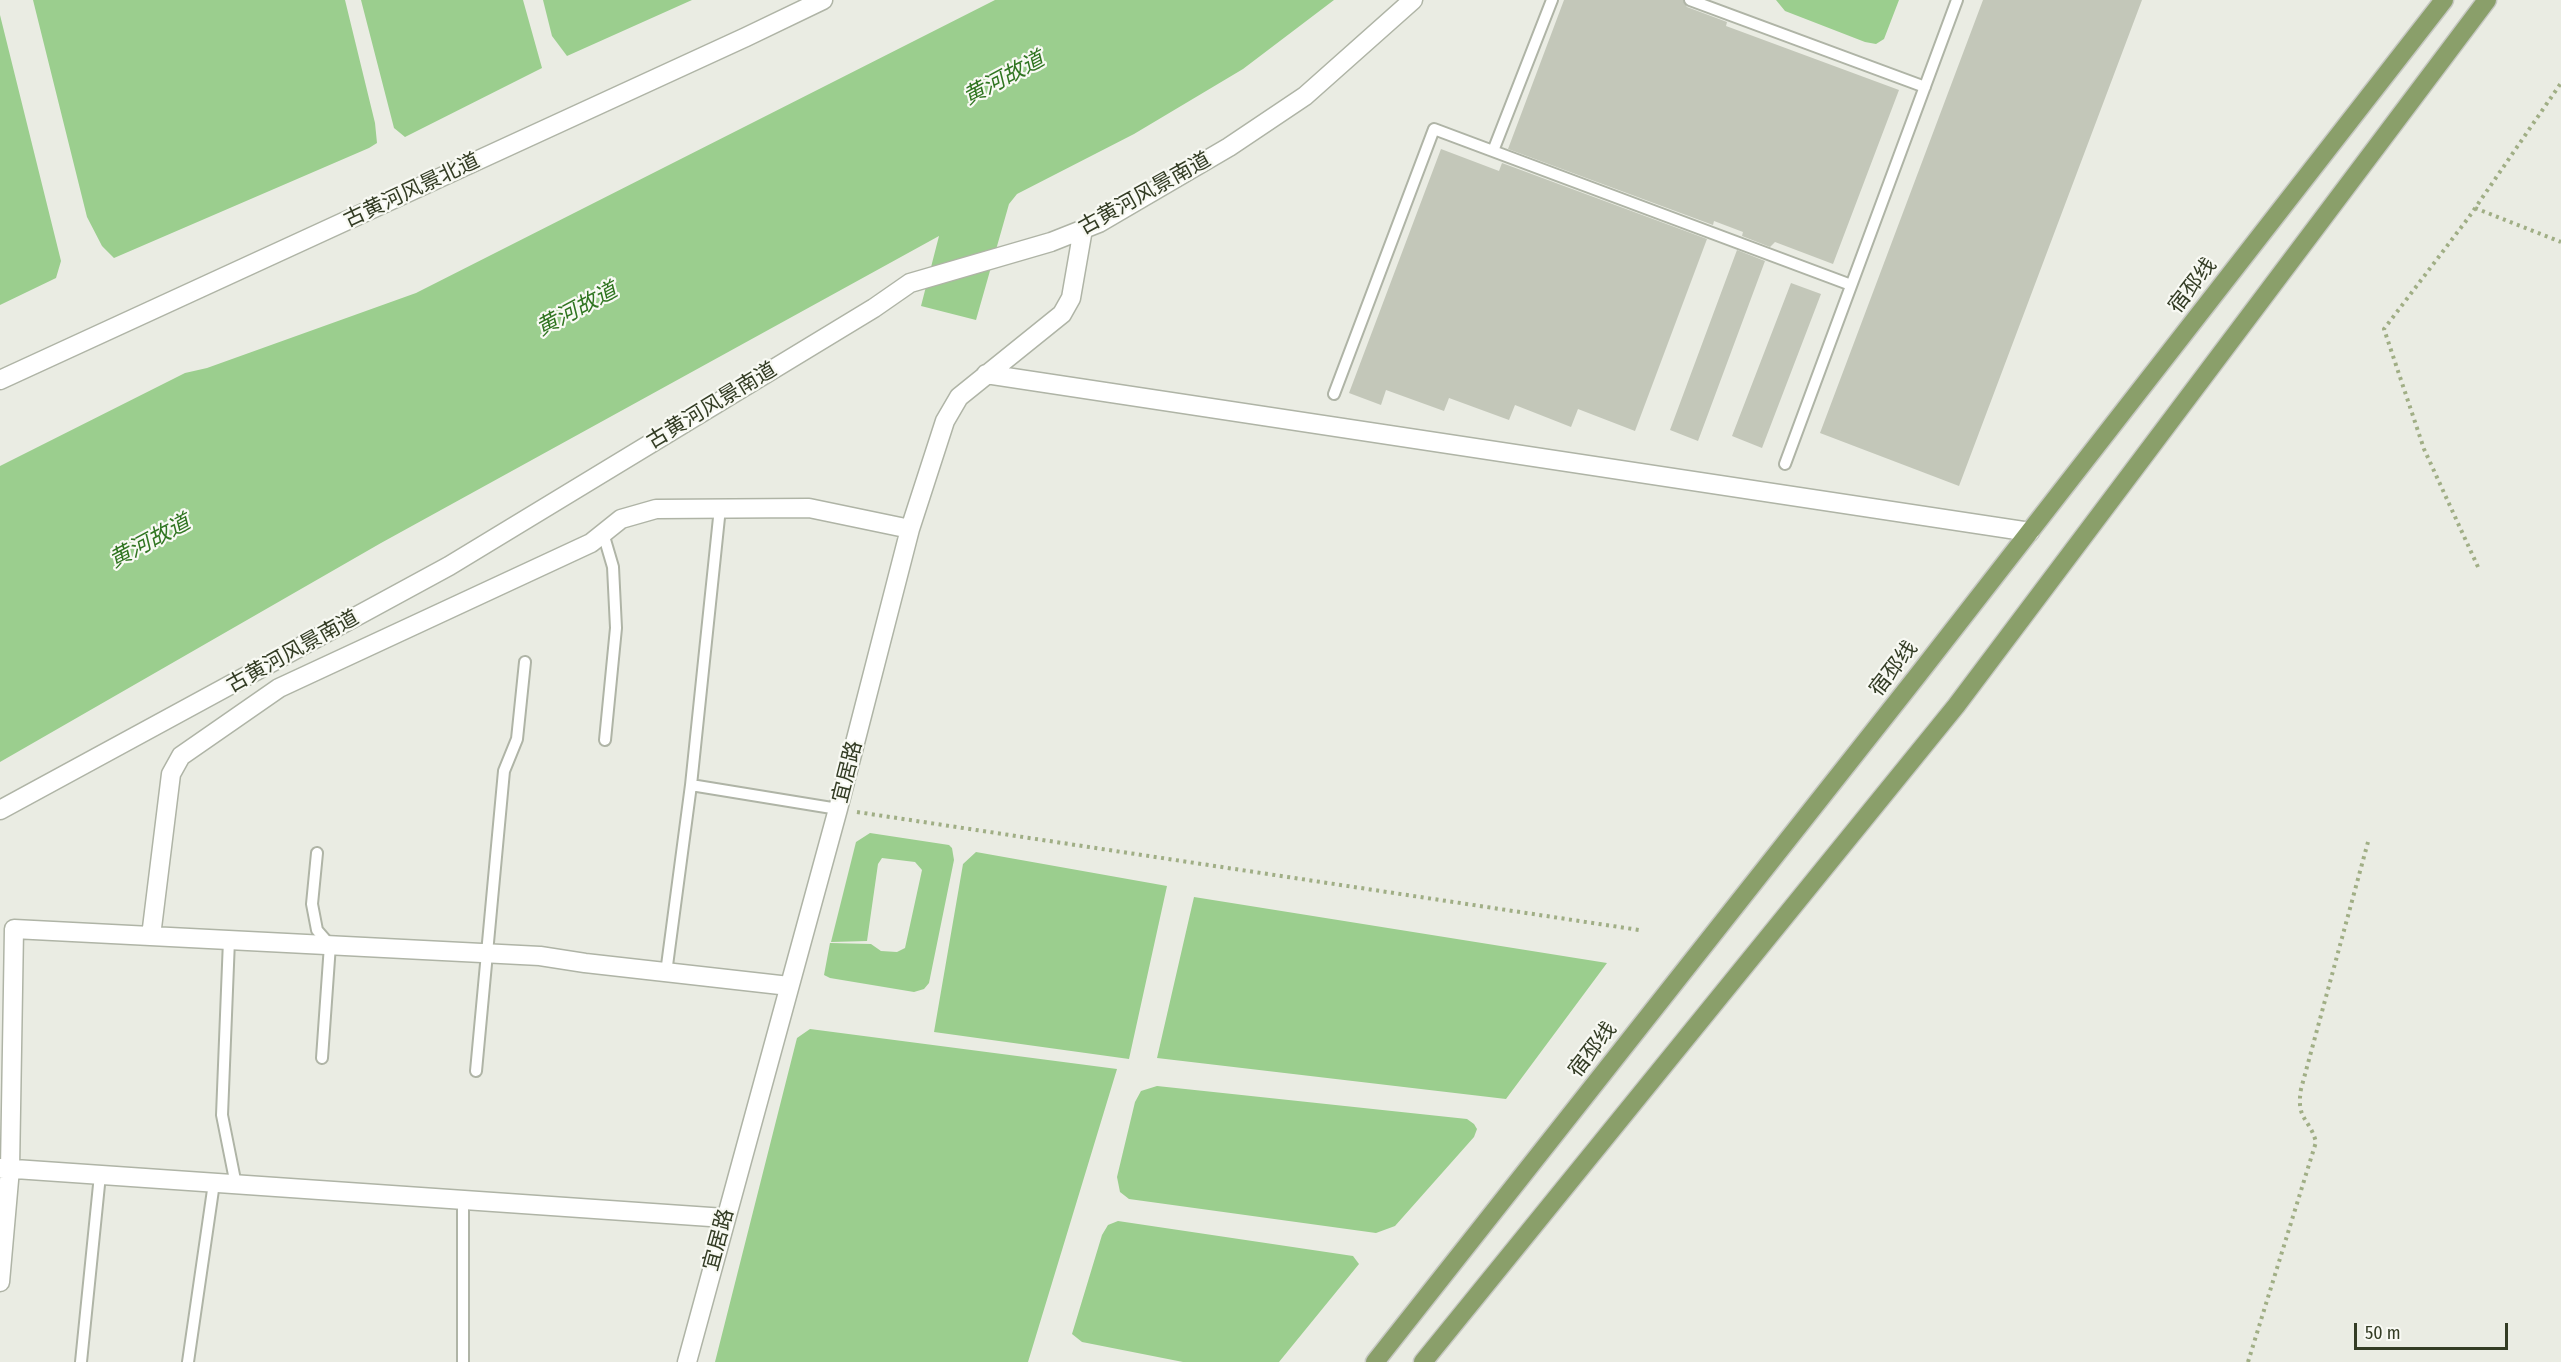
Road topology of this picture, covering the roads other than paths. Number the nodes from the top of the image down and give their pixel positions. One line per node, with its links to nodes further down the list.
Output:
1 (823, 0): 13 (street, 古黄河风景北道)
2 (1413, 0): 10 (street, 古黄河风景南道)
3 (1552, 0): 9 (lane)
4 (1690, 0): 8 (lane)
5 (1957, 0): 8 (lane)
6 (2444, 0): 18 (main road, 宿邳线)
7 (2487, 0): 46 (main road)
8 (1925, 87): 11 (lane)
9 (1493, 151): 11 (lane); 14 (lane)
10 (1083, 229): 12 (street, 宜居路); 24 (street, 古黄河风景南道)
11 (1851, 285): 15 (lane)
12 (986, 374): 17 (street, 宜居路); 18 (street)
13 (0, 380)
14 (1334, 394)
15 (1785, 464)
16 (720, 508): 17 (street); 19 (street); 22 (lane)
17 (910, 529): 23 (street, 宜居路)
18 (2030, 532): 45 (main road, 宿邳线)
19 (603, 533): 21 (lane); 26 (street)
20 (525, 662): 29 (lane)
21 (605, 741)
22 (691, 785): 23 (lane); 30 (lane)
23 (838, 809): 31 (street, 宜居路)
24 (0, 810)
25 (317, 853): 28 (lane)
26 (151, 936): 27 (street); 34 (street)
27 (229, 940): 28 (street); 37 (lane)
28 (330, 945): 29 (street); 32 (lane)
29 (487, 953): 30 (street); 33 (lane)
30 (666, 973): 31 (street)
31 (789, 986): 39 (street, 宜居路)
32 (322, 1058)
33 (476, 1071)
34 (5, 1169): 35 (street); 40 (street)
35 (100, 1175): 36 (street); 41 (lane)
36 (214, 1183): 37 (street); 42 (lane)
37 (236, 1185): 38 (street)
38 (463, 1200): 39 (street); 43 (lane)
39 (725, 1218): 44 (street, 宜居路)
40 (0, 1282)
41 (81, 1362)
42 (188, 1362)
43 (463, 1362)
44 (687, 1362)
45 (1376, 1362)
46 (1423, 1362)

